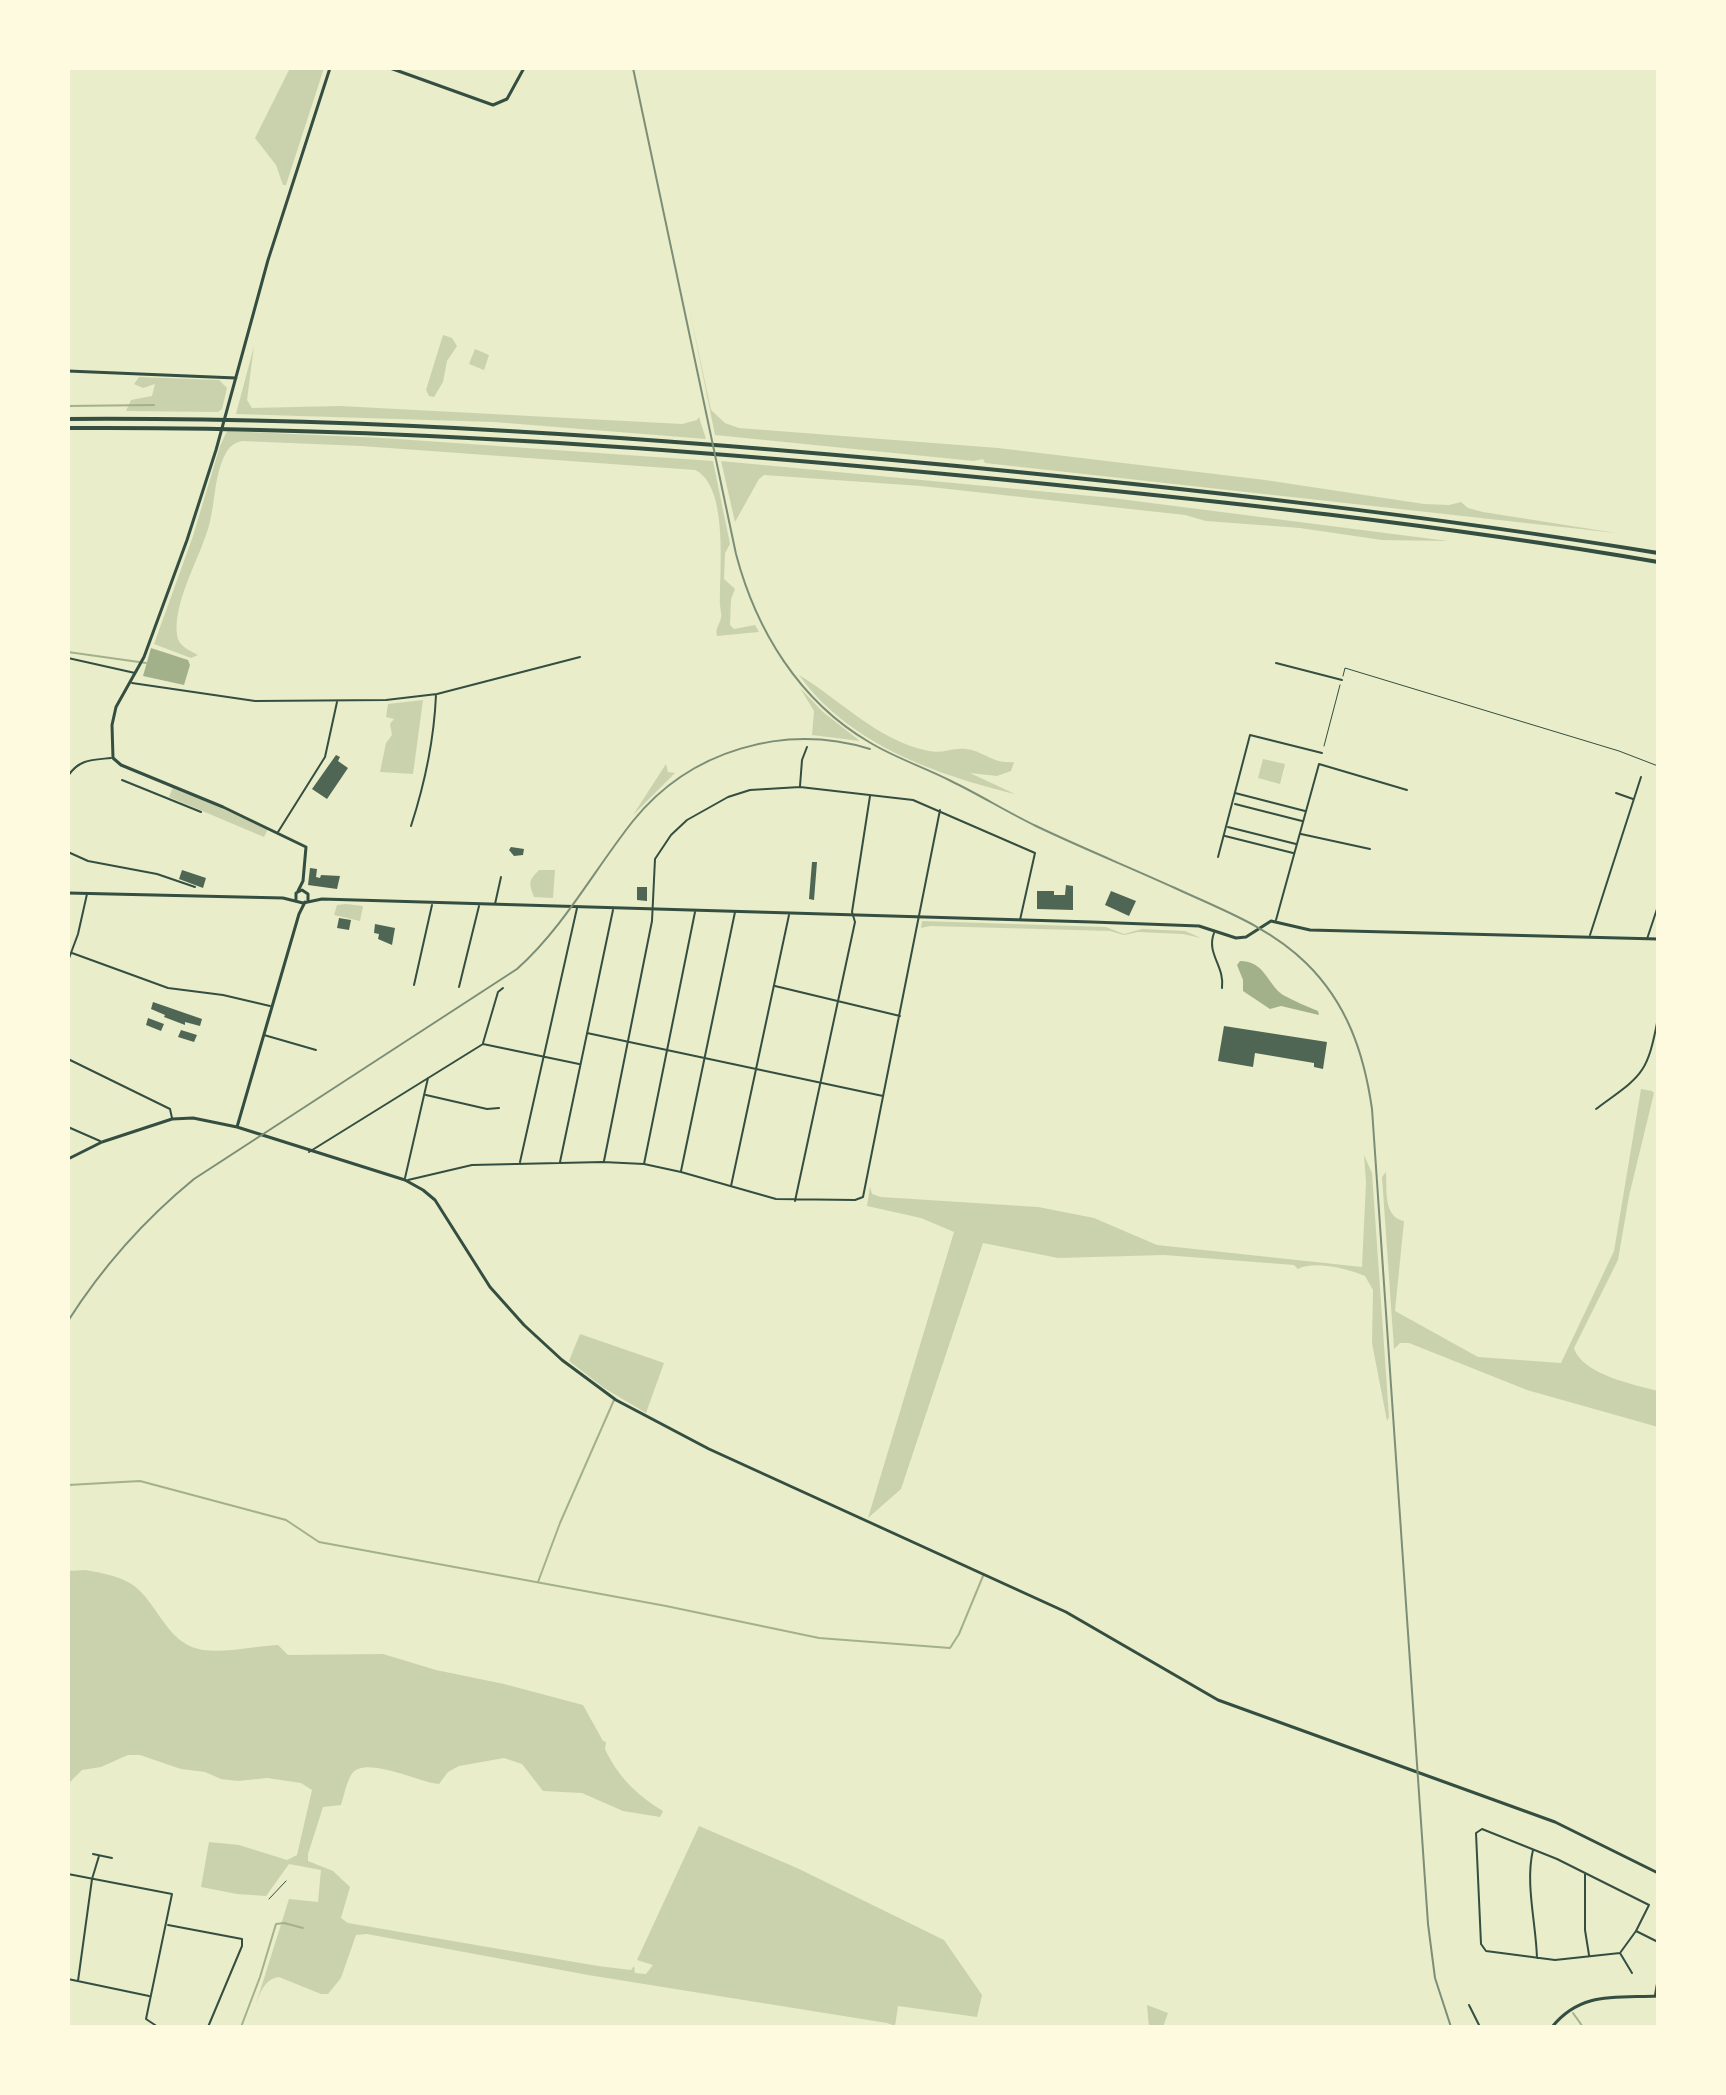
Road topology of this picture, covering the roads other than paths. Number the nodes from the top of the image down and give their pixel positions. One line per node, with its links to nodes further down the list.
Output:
1 (330, 68): 5 (street)
2 (390, 68): 3 (street)
3 (524, 68)
4 (68, 371): 5 (street)
5 (236, 378): 13 (street)
6 (68, 419): 8 (highway)
7 (68, 428): 9 (highway)
8 (1658, 553)
9 (1658, 562)
10 (580, 657): 16 (street)
11 (68, 658): 13 (street)
12 (1276, 663): 14 (street)
13 (136, 674): 15 (street)
14 (1342, 680)
15 (130, 683): 17 (street); 20 (street)
16 (437, 694): 17 (street); 37 (street)
17 (337, 701): 39 (street)
18 (807, 747): 26 (street)
19 (1322, 753): 28 (street)
20 (113, 758): 22 (street); 39 (street)
21 (68, 763): 22 (street)
22 (74, 766): 23 (street)
23 (68, 776)
24 (1641, 777): 31 (street)
25 (122, 780): 35 (street)
26 (800, 787): 30 (street); 66 (street)
27 (1407, 790): 34 (street)
28 (1235, 793): 32 (street); 34 (street)
29 (1616, 793): 31 (street)
30 (870, 795): 33 (street); 71 (street)
31 (1634, 799): 76 (street)
32 (1232, 804): 36 (street); 38 (street)
33 (940, 810): 72 (street); 73 (street)
34 (1306, 811): 36 (street)
35 (201, 812)
36 (1303, 821): 40 (street)
37 (411, 826)
38 (1226, 827): 41 (street); 42 (street)
39 (278, 832): 48 (street)
40 (1300, 834): 42 (street); 43 (street)
41 (1224, 836): 45 (street); 46 (street)
42 (1297, 844): 45 (street)
43 (1370, 849)
44 (68, 852): 49 (street)
45 (1295, 853): 74 (street)
46 (1218, 857)
47 (501, 877): 62 (street)
48 (303, 881): 51 (street); 52 (street)
49 (184, 884): 50 (street); 55 (street)
50 (195, 887)
51 (297, 892): 52 (street); 56 (street); 58 (street)
52 (307, 892): 57 (street); 59 (street)
53 (68, 893): 54 (street)
54 (87, 893): 55 (street); 79 (street)
55 (184, 896): 56 (street)
56 (283, 898): 58 (street)
57 (322, 899): 59 (street); 60 (street)
58 (298, 901): 59 (street); 69 (street)
59 (306, 901): 69 (street)
60 (433, 904): 61 (street); 81 (street)
61 (479, 905): 62 (street); 83 (street)
62 (494, 905): 64 (street)
63 (1658, 906): 77 (street)
64 (577, 908): 65 (street); 96 (street)
65 (613, 909): 66 (street); 90 (street)
66 (652, 910): 67 (street); 92 (street)
67 (695, 910): 68 (street); 95 (street)
68 (735, 912): 70 (street); 97 (street)
69 (299, 914): 87 (street)
70 (789, 914): 71 (street); 82 (street)
71 (853, 916): 72 (street); 86 (street)
72 (921, 917): 73 (street); 88 (street)
73 (1020, 920): 75 (street)
74 (1276, 920): 75 (street); 76 (street)
75 (1215, 931): 85 (street)
76 (1589, 937): 77 (street)
77 (1647, 939): 78 (street)
78 (1658, 939)
79 (72, 953): 80 (street); 87 (street)
80 (68, 961)
81 (414, 985)
82 (774, 986): 86 (street); 100 (street)
83 (459, 987)
84 (503, 988): 93 (street)
85 (1222, 988)
86 (837, 1001): 88 (street); 102 (street)
87 (273, 1007): 91 (street)
88 (900, 1016): 104 (street)
89 (1658, 1018): 106 (street)
90 (587, 1033): 92 (street); 99 (street)
91 (264, 1035): 94 (street); 109 (street)
92 (627, 1042): 95 (street); 114 (street)
93 (483, 1044): 96 (street); 101 (street)
94 (316, 1050)
95 (666, 1051): 97 (street); 116 (street)
96 (542, 1057): 99 (street); 115 (street)
97 (704, 1058): 100 (street); 117 (street)
98 (68, 1059): 107 (street)
99 (579, 1064): 113 (street)
100 (757, 1069): 102 (street); 119 (street)
101 (428, 1078): 103 (street); 111 (street)
102 (820, 1083): 104 (street); 120 (street)
103 (426, 1095): 105 (street); 118 (street)
104 (883, 1096): 120 (street)
105 (499, 1108)
106 (1596, 1109)
107 (172, 1119): 109 (street); 110 (street)
108 (68, 1127): 110 (street)
109 (237, 1127): 111 (street)
110 (102, 1142): 112 (street)
111 (309, 1152): 118 (street)
112 (68, 1159)
113 (560, 1162): 114 (street); 115 (street)
114 (603, 1162): 116 (street)
115 (520, 1163): 118 (street)
116 (644, 1164): 117 (street)
117 (681, 1172): 119 (street)
118 (405, 1180): 126 (street)
119 (731, 1187): 120 (street)
120 (795, 1201)
121 (1533, 1849): 125 (street); 134 (street); 134 (street)
122 (93, 1854): 123 (street)
123 (99, 1856): 124 (street); 128 (street)
124 (112, 1858)
125 (1585, 1873): 130 (street); 133 (street)
126 (1658, 1873)
127 (68, 1874): 128 (street)
128 (92, 1879): 129 (street); 138 (street)
129 (166, 1924): 139 (street); 143 (street)
130 (1636, 1931): 131 (street); 132 (street)
131 (1658, 1942)
132 (1620, 1953): 133 (street); 135 (street)
133 (1589, 1957): 134 (street)
134 (1537, 1958)
135 (1632, 1973)
136 (1658, 1978): 140 (street)
137 (68, 1979): 138 (street)
138 (78, 1981): 139 (street)
139 (150, 1996): 142 (street)
140 (1656, 1996): 145 (street)
141 (1469, 2005): 144 (street)
142 (158, 2027)
143 (208, 2027)
144 (1480, 2027)
145 (1552, 2027)

